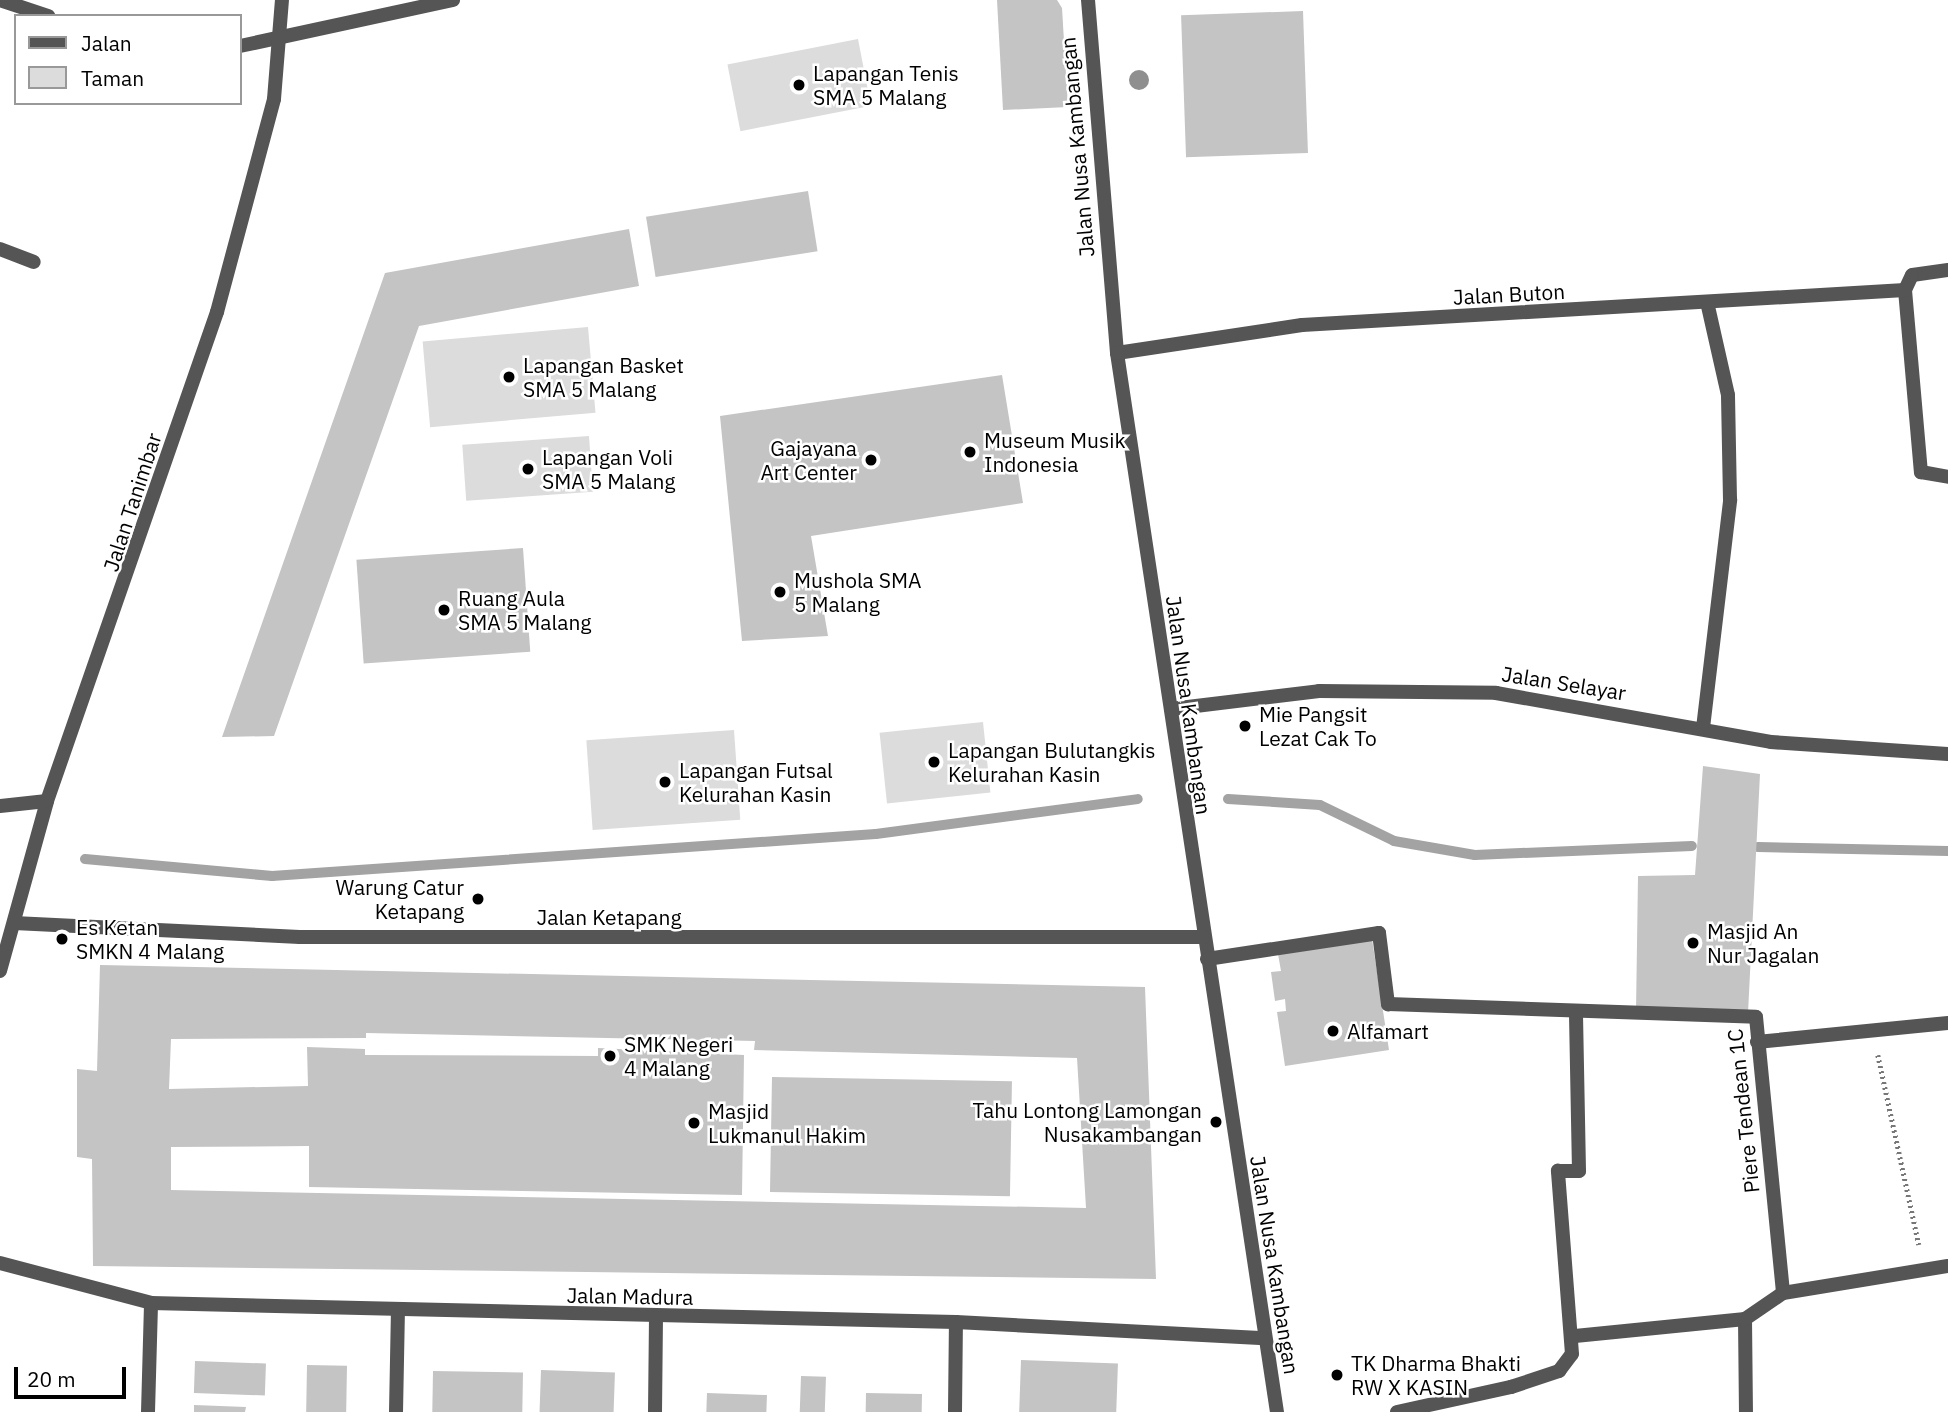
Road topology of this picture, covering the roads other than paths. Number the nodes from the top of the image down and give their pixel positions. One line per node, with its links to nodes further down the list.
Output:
1 (0, 0): 5 (street)
2 (282, 0): 6 (street, Jalan Tanimbar)
3 (453, 0): 6 (street)
4 (1087, 0): 13 (street, Jalan Nusa Kambangan)
5 (42, 14)
6 (284, 40): 7 (street); 18 (street, Jalan Tanimbar)
7 (242, 46)
8 (0, 249): 9 (street)
9 (34, 262)
10 (1948, 270): 11 (street)
11 (1905, 290): 12 (street, Jalan Buton); 14 (street)
12 (1708, 306): 13 (street, Jalan Buton); 16 (street)
13 (1117, 353): 15 (street, Jalan Nusa Kambangan)
14 (1948, 477)
15 (1171, 709): 16 (street, Jalan Selayar); 21 (street, Jalan Nusa Kambangan)
16 (1703, 728): 17 (street, Jalan Selayar)
17 (1948, 754)
18 (47, 801): 19 (street); 20 (street, Jalan Tanimbar)
19 (0, 806)
20 (14, 923): 21 (street, Jalan Ketapang); 23 (street, Jalan Tanimbar)
21 (1203, 937): 22 (street, Jalan Nusa Kambangan)
22 (1207, 959): 24 (street, Piere Tendean 1C); 36 (street, Jalan Nusa Kambangan)
23 (0, 971)
24 (1576, 1015): 26 (street, Piere Tendean 1C); 35 (street)
25 (1948, 1023): 26 (street)
26 (1757, 1042): 29 (street, Piere Tendean 1C)
27 (0, 1263): 30 (street, Jalan Madura)
28 (1948, 1266): 29 (street)
29 (1783, 1293): 33 (street)
30 (151, 1303): 31 (street, Jalan Madura); 37 (street)
31 (398, 1311): 32 (street, Jalan Madura); 38 (street)
32 (656, 1318): 34 (street, Jalan Madura); 39 (street)
33 (1745, 1319): 35 (street); 43 (street)
34 (956, 1322): 36 (street, Jalan Madura); 40 (street)
35 (1575, 1336): 42 (street)
36 (1265, 1338): 41 (street, Jalan Nusa Kambangan)
37 (148, 1412)
38 (396, 1412)
39 (654, 1412)
40 (955, 1412)
41 (1277, 1412)
42 (1397, 1412)
43 (1746, 1412)

